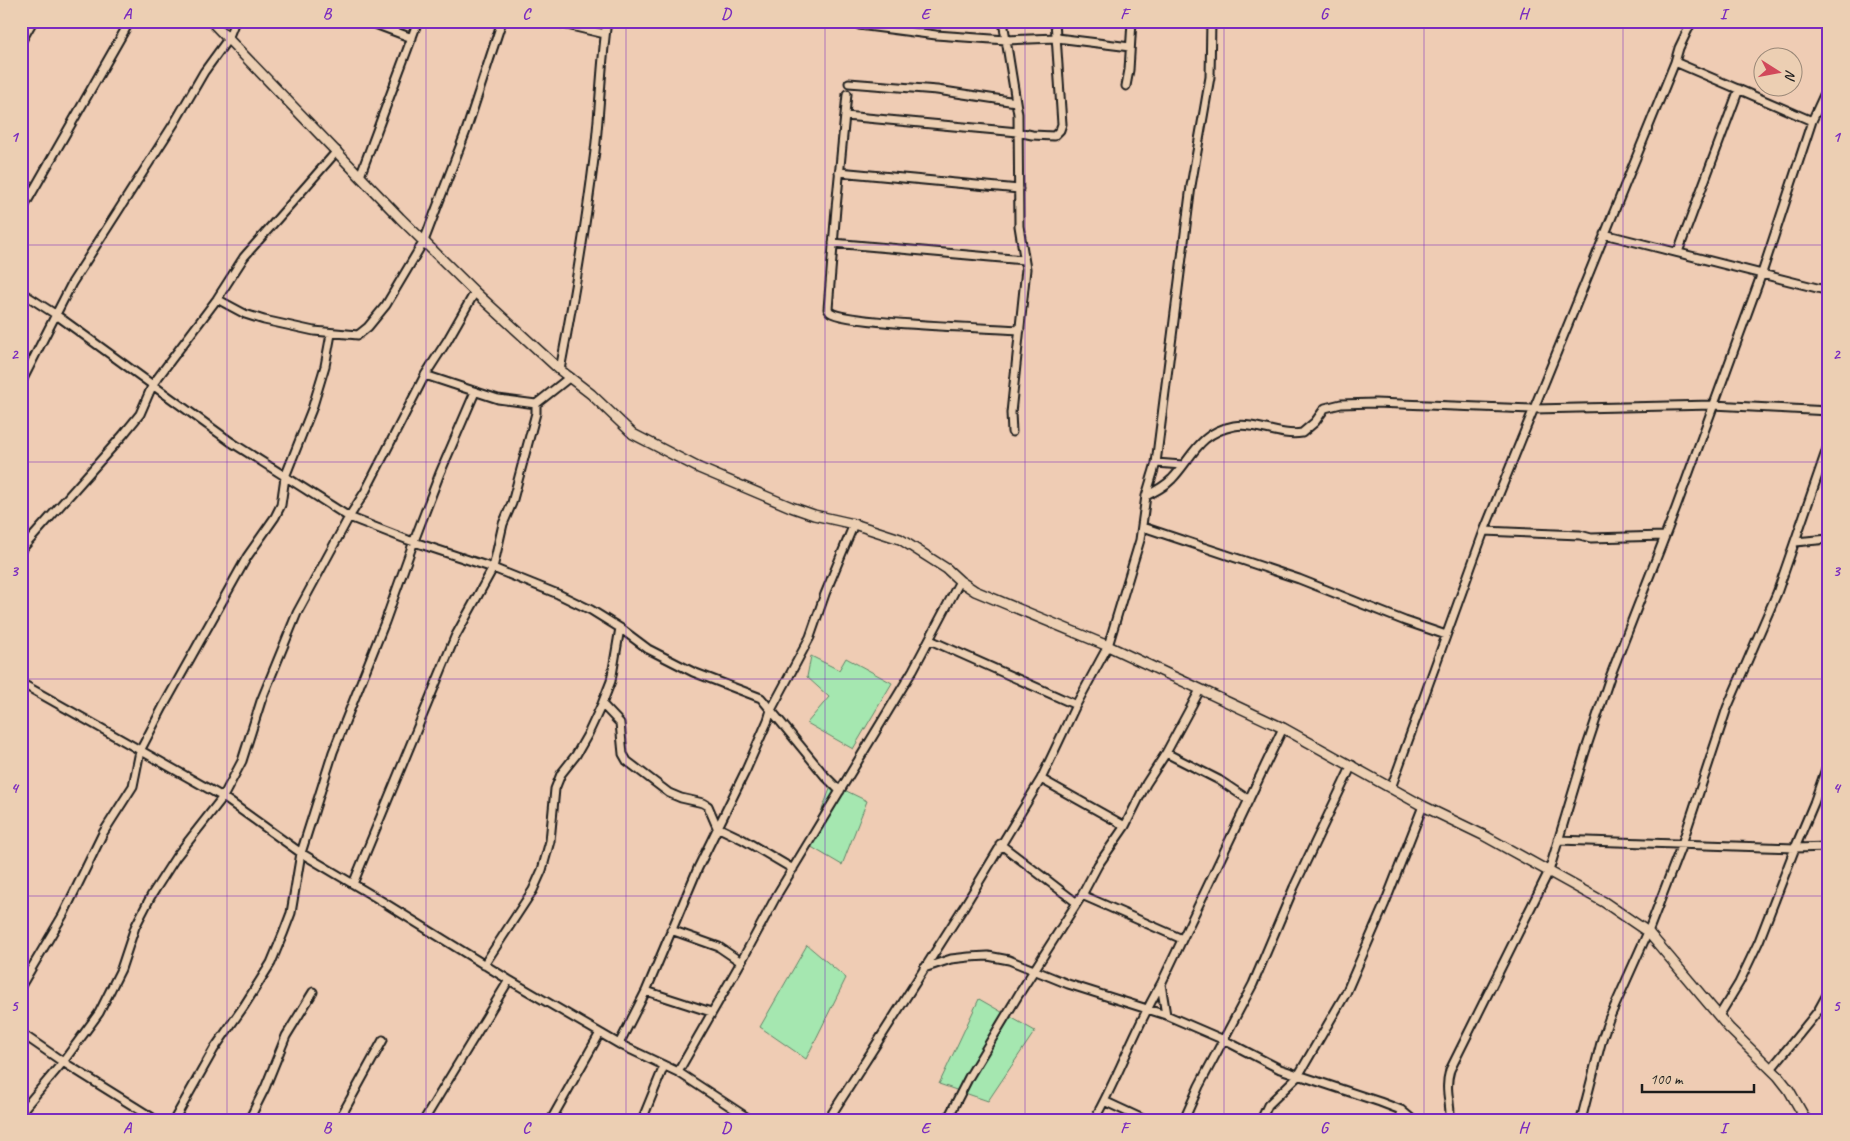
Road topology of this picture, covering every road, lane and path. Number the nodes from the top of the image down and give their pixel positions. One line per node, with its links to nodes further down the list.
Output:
1 (33, 21): 21 (street)
2 (130, 21): 38 (street)
3 (211, 21): 19 (street)
4 (235, 21): 19 (street)
5 (367, 21): 17 (street)
6 (418, 21): 17 (street)
7 (502, 21): 40 (street)
8 (550, 21): 16 (street)
9 (607, 21): 16 (street)
10 (1003, 21): 20 (street)
11 (1055, 21): 18 (street)
12 (1132, 21): 22 (street)
13 (1212, 21): 64 (street)
14 (1692, 21): 23 (street)
15 (859, 25): 20 (street)
16 (605, 34): 52 (street)
17 (412, 38): 36 (street)
18 (1057, 38): 20 (street); 22 (street); 33 (street)
19 (228, 39): 34 (street); 49 (street)
20 (1006, 40): 30 (street)
21 (21, 42)
22 (1130, 47): 26 (street)
23 (1675, 62): 27 (street); 39 (street)
24 (849, 84): 30 (street)
25 (1829, 84): 28 (street)
26 (1126, 86)
27 (1739, 89): 32 (street); 42 (street)
28 (1827, 92): 32 (street)
29 (847, 94): 31 (street)
30 (1016, 102): 33 (street)
31 (845, 116): 33 (street); 35 (street)
32 (1812, 120): 44 (street)
33 (1018, 132): 37 (street)
34 (337, 151): 36 (street); 48 (street)
35 (839, 172): 37 (street); 41 (street)
36 (360, 176): 40 (street)
37 (1019, 189): 43 (street)
38 (21, 212)
39 (1604, 234): 42 (street); 60 (street)
40 (424, 241): 46 (street); 51 (street)
41 (833, 243): 43 (street); 50 (street)
42 (1678, 252): 44 (street)
43 (1024, 260): 50 (street)
44 (1762, 273): 47 (street); 59 (street)
45 (21, 292): 49 (street)
46 (475, 292): 52 (street); 53 (street)
47 (1829, 292)
48 (217, 299): 51 (street); 56 (street)
49 (55, 314): 55 (street); 56 (street)
50 (1020, 330): 62 (street)
51 (331, 334): 66 (street)
52 (560, 370): 54 (street)
53 (425, 375): 57 (street); 68 (street)
54 (570, 377): 58 (street); 69 (street)
55 (21, 383)
56 (153, 384): 66 (street); 76 (street)
57 (475, 392): 58 (street); 74 (street)
58 (536, 404): 77 (street)
59 (1713, 405): 60 (street); 61 (street); 72 (street)
60 (1534, 409): 65 (street); 71 (street)
61 (1829, 411)
62 (1012, 432)
63 (1829, 443): 75 (street)
64 (1156, 463): 65 (street); 67 (street)
65 (1182, 465): 67 (street)
66 (285, 477): 68 (street); 89 (street)
67 (1146, 496): 70 (street)
68 (349, 517): 74 (street); 96 (street)
69 (854, 524): 78 (street); 87 (street)
70 (1143, 527): 80 (street); 82 (street)
71 (1484, 531): 72 (street); 80 (street)
72 (1665, 536): 101 (street)
73 (1829, 539): 75 (street)
74 (414, 541): 77 (street); 106 (street)
75 (1795, 542): 103 (street)
76 (21, 550)
77 (494, 568): 79 (street); 109 (street)
78 (960, 581): 81 (street); 82 (street)
79 (620, 628): 85 (street); 87 (street)
80 (1446, 635): 94 (street)
81 (930, 640): 86 (street); 95 (street)
82 (1108, 646): 84 (street); 86 (street)
83 (21, 683): 89 (street)
84 (1200, 690): 88 (street); 90 (street)
85 (602, 704): 100 (street); 116 (street)
86 (1076, 705): 93 (street)
87 (771, 710): 95 (street); 100 (street)
88 (1283, 728): 92 (street); 97 (street)
89 (140, 750): 96 (street); 121 (street)
90 (1166, 754): 97 (street); 99 (street)
91 (1829, 760): 105 (street)
92 (1352, 765): 94 (street); 132 (street)
93 (1041, 779): 99 (street); 102 (street)
94 (1391, 788): 98 (street)
95 (840, 791): 107 (street)
96 (223, 797): 106 (street); 134 (street)
97 (1249, 800): 114 (street)
98 (1423, 806): 108 (street); 138 (street)
99 (1124, 826): 110 (street)
100 (717, 827): 107 (street); 112 (street)
101 (1558, 840): 103 (street); 108 (street)
102 (1000, 844): 111 (street); 117 (street)
103 (1682, 844): 105 (street); 113 (street)
104 (1829, 847): 105 (street)
105 (1795, 848): 128 (street)
106 (301, 854): 109 (street); 143 (street)
107 (793, 869): 115 (street)
108 (1549, 871): 113 (street); 158 (street)
109 (354, 884): 116 (street)
110 (1082, 895): 111 (street); 114 (street)
111 (1076, 903): 118 (street)
112 (671, 930): 115 (street); 122 (street)
113 (1648, 932): 128 (street); 159 (street)
114 (1182, 939): 120 (street)
115 (741, 962): 126 (street)
116 (484, 965): 119 (street)
117 (924, 968): 118 (street); 150 (street)
118 (1034, 972): 125 (street); 151 (street)
119 (509, 980): 130 (street); 146 (street)
120 (1161, 984): 125 (street); 127 (street)
121 (21, 986)
122 (646, 991): 126 (street); 133 (street)
123 (1829, 991): 136 (street)
124 (313, 992): 144 (street)
125 (1147, 1008): 127 (street); 139 (street)
126 (712, 1012): 137 (street)
127 (1166, 1015): 132 (street)
128 (1719, 1016): 136 (street)
129 (21, 1033): 134 (street)
130 (600, 1033): 133 (street); 147 (street)
131 (383, 1040): 145 (street)
132 (1224, 1040): 138 (street); 154 (street)
133 (618, 1044): 135 (street)
134 (63, 1062): 141 (street); 142 (street)
135 (664, 1066): 137 (street); 148 (street)
136 (1771, 1069): 160 (street)
137 (678, 1072): 149 (street)
138 (1298, 1076): 140 (street); 155 (street)
139 (1104, 1101): 152 (street); 153 (street)
140 (1401, 1110): 156 (street); 157 (street)
141 (21, 1112)
142 (156, 1120)
143 (174, 1120)
144 (249, 1120)
145 (339, 1120)
146 (424, 1120)
147 (552, 1120)
148 (642, 1120)
149 (752, 1120)
150 (828, 1120)
151 (947, 1120)
152 (1094, 1120)
153 (1145, 1120)
154 (1184, 1120)
155 (1261, 1120)
156 (1399, 1120)
157 (1413, 1120)
158 (1450, 1120)
159 (1581, 1120)
160 (1806, 1120)

